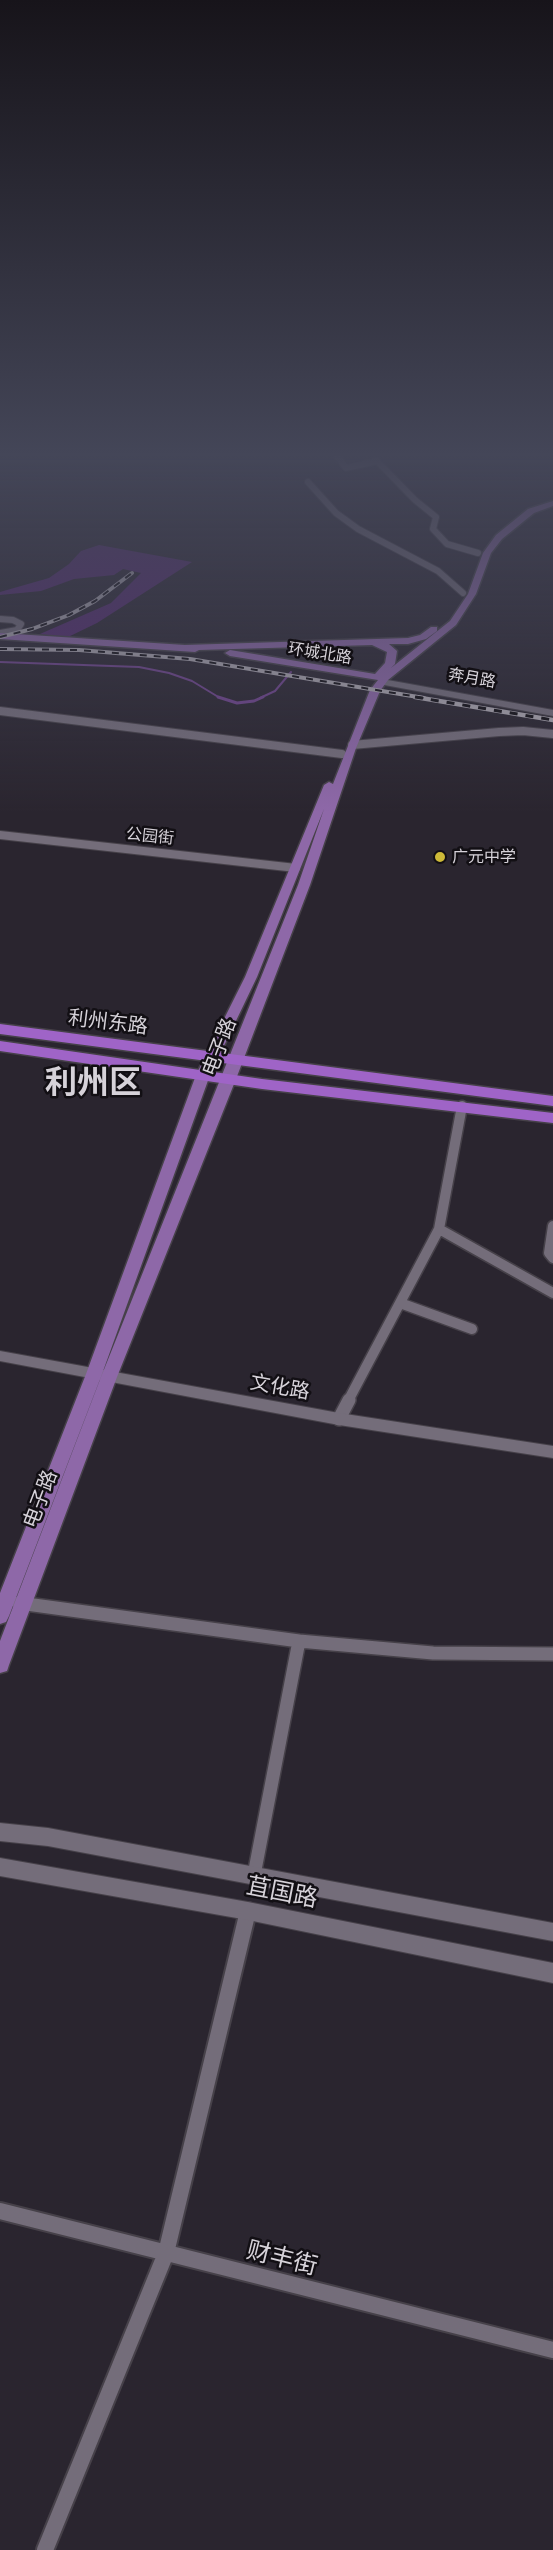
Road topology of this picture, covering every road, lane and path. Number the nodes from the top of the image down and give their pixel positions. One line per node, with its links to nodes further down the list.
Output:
1 (443, 575): 4 (street)
2 (470, 575): 4 (main road)
3 (479, 575): 13 (main road, 电子路)
4 (463, 593): 7 (main road)
5 (0, 619): 6 (street)
6 (0, 635): 9 (main road, 环城北路)
7 (372, 642): 8 (main road); 11 (main road)
8 (304, 644): 9 (main road); 10 (main road)
9 (186, 648): 10 (main road, 环城北路)
10 (285, 663): 12 (main road, 环城北路)
11 (390, 664): 12 (main road); 13 (main road)
12 (362, 675): 13 (main road, 环城北路)
13 (382, 679): 14 (street, 奔月路); 16 (street); 18 (main road, 电子路); 19 (main road, 电子路)
14 (553, 707)
15 (0, 711): 19 (street)
16 (553, 713)
17 (553, 734): 18 (street)
18 (352, 745): 25 (main road, 电子路)
19 (342, 754): 21 (main road, 电子路)
20 (0, 835): 21 (street, 公园街)
21 (296, 868): 24 (main road, 电子路)
22 (0, 1029): 24 (highway, 利州东路)
23 (0, 1046): 26 (highway, 利州东路)
24 (211, 1056): 25 (highway, 利州东路); 26 (main road, 电子路)
25 (237, 1059): 27 (main road, 电子路); 28 (highway, 利州东路)
26 (203, 1075): 27 (highway, 利州东路); 38 (main road, 电子路)
27 (229, 1079): 29 (highway, 利州东路); 38 (main road, 电子路)
28 (553, 1101)
29 (462, 1106): 30 (highway, 利州东路); 32 (street)
30 (553, 1118)
31 (553, 1226): 33 (street)
32 (439, 1228): 34 (street); 35 (street)
33 (553, 1258)
34 (553, 1293)
35 (400, 1304): 36 (street); 39 (street)
36 (472, 1329)
37 (0, 1356): 38 (street, 文化路)
38 (101, 1375): 39 (street, 文化路); 41 (main road, 电子路); 42 (main road, 电子路)
39 (339, 1419): 40 (street, 文化路)
40 (553, 1452)
41 (6, 1600): 42 (street); 43 (main road, 电子路)
42 (22, 1604): 44 (street); 46 (main road, 电子路)
43 (0, 1616)
44 (299, 1641): 45 (street); 49 (street)
45 (553, 1654)
46 (0, 1665)
47 (0, 1832): 49 (street, 苴国路)
48 (0, 1867): 50 (street, 苴国路)
49 (254, 1875): 51 (street, 苴国路)
50 (248, 1911): 52 (street, 苴国路); 54 (street)
51 (553, 1932)
52 (553, 1973)
53 (0, 2211): 54 (street, 财丰街)
54 (166, 2253): 55 (street, 财丰街); 56 (street)
55 (553, 2350)
56 (45, 2550)

